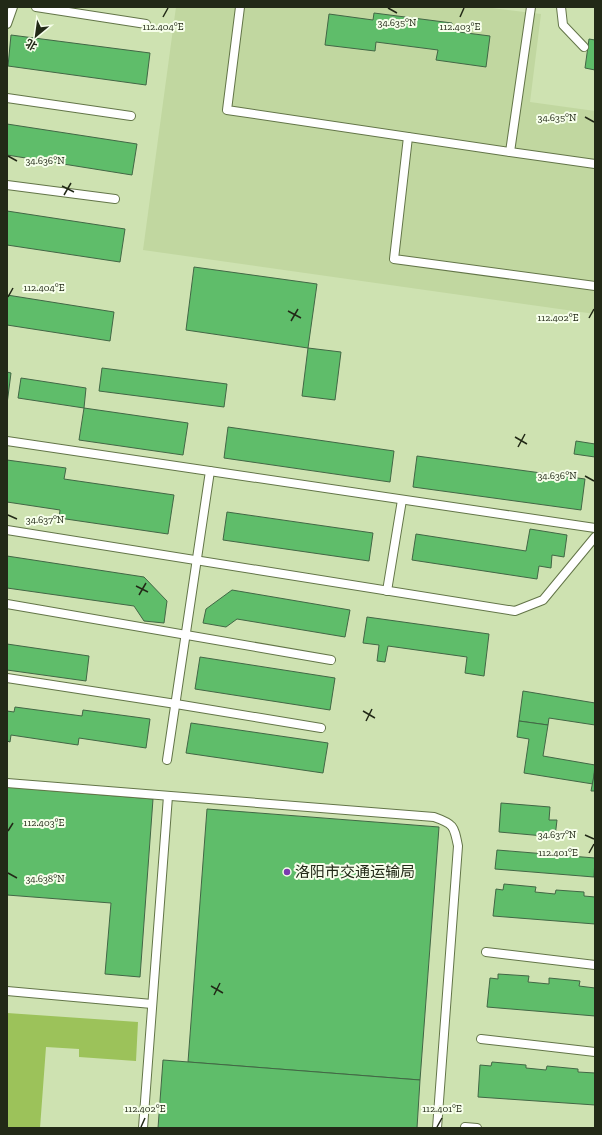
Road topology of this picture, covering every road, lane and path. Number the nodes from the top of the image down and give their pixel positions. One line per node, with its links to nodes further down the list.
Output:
1 (13, 7): 6 (lane)
2 (36, 7): 7 (lane)
3 (240, 7): 11 (lane)
4 (531, 7): 12 (lane)
5 (561, 7): 8 (lane)
6 (7, 24)
7 (146, 24)
8 (584, 47)
9 (7, 98): 10 (lane)
10 (131, 116)
11 (408, 136): 12 (lane); 16 (lane)
12 (510, 152): 13 (lane)
13 (595, 164)
14 (7, 185): 15 (lane)
15 (115, 199)
16 (595, 286)
17 (7, 441): 18 (lane)
18 (210, 471): 19 (lane); 23 (lane)
19 (402, 500): 20 (lane); 24 (lane)
20 (595, 528)
21 (7, 530): 23 (lane)
22 (595, 536): 24 (lane)
23 (196, 560): 24 (lane); 26 (lane)
24 (387, 591)
25 (7, 604): 26 (lane)
26 (186, 635): 27 (lane); 29 (lane)
27 (331, 660)
28 (7, 678): 29 (lane)
29 (176, 704): 30 (lane); 31 (lane)
30 (321, 728)
31 (167, 760)
32 (7, 783): 33 (lane)
33 (168, 796): 37 (lane); 42 (lane)
34 (486, 952): 35 (lane)
35 (595, 965)
36 (7, 991): 37 (lane)
37 (152, 1004): 41 (lane)
38 (481, 1039): 39 (lane)
39 (595, 1052)
40 (465, 1127): 43 (lane)
41 (143, 1128)
42 (437, 1128)
43 (477, 1128)

